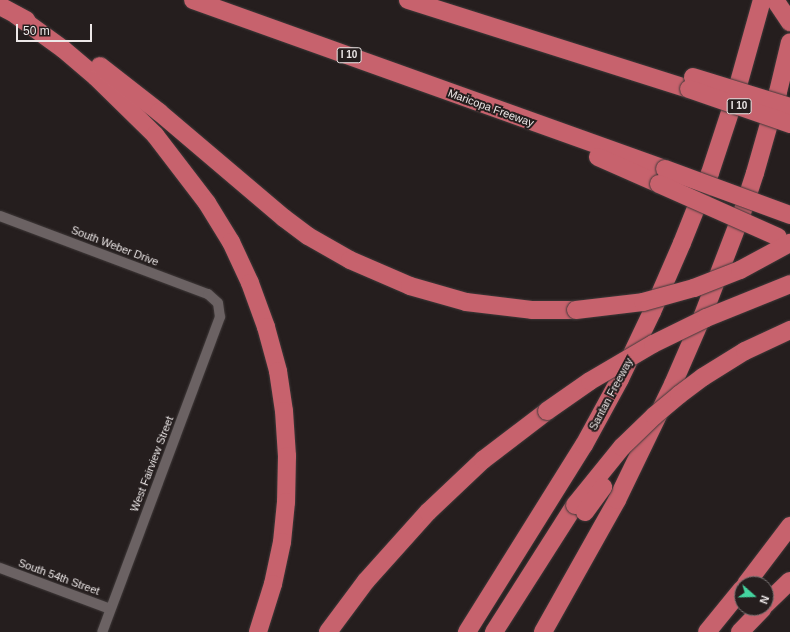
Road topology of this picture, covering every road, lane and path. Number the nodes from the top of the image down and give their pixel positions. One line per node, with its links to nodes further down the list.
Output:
1 (193, 0): 12 (highway, Maricopa Freeway / I 10)
2 (408, 0): 9 (highway, I 10)
3 (762, 0): 32 (highway, Santan Freeway)
4 (775, 0): 7 (highway)
5 (0, 6): 6 (highway)
6 (16, 15): 15 (highway, bridge); 30 (highway)
7 (790, 22)
8 (790, 42): 35 (highway)
9 (691, 83): 10 (highway, bridge); 11 (highway, I 10, bridge)
10 (790, 107)
11 (790, 124)
12 (662, 177): 13 (highway, bridge); 15 (highway, bridge)
13 (790, 215)
14 (0, 216): 17 (street, South Weber Drive)
15 (784, 240)
16 (790, 284): 31 (highway, bridge)
17 (218, 303): 27 (street, West Fairview Street)
18 (790, 330): 20 (highway, bridge)
19 (790, 343): 20 (highway, bridge)
20 (580, 509): 33 (highway); 34 (highway)
21 (790, 526): 23 (highway)
22 (0, 568): 27 (street, South 54th Street)
23 (752, 576)
24 (790, 581): 25 (highway)
25 (774, 596)
26 (734, 599): 36 (highway)
27 (110, 609): 29 (street, West Fairview Street)
28 (755, 616): 37 (highway)
29 (102, 632)
30 (258, 632)
31 (328, 632)
32 (468, 632)
33 (494, 632)
34 (508, 632)
35 (543, 632)
36 (707, 632)
37 (740, 632)

